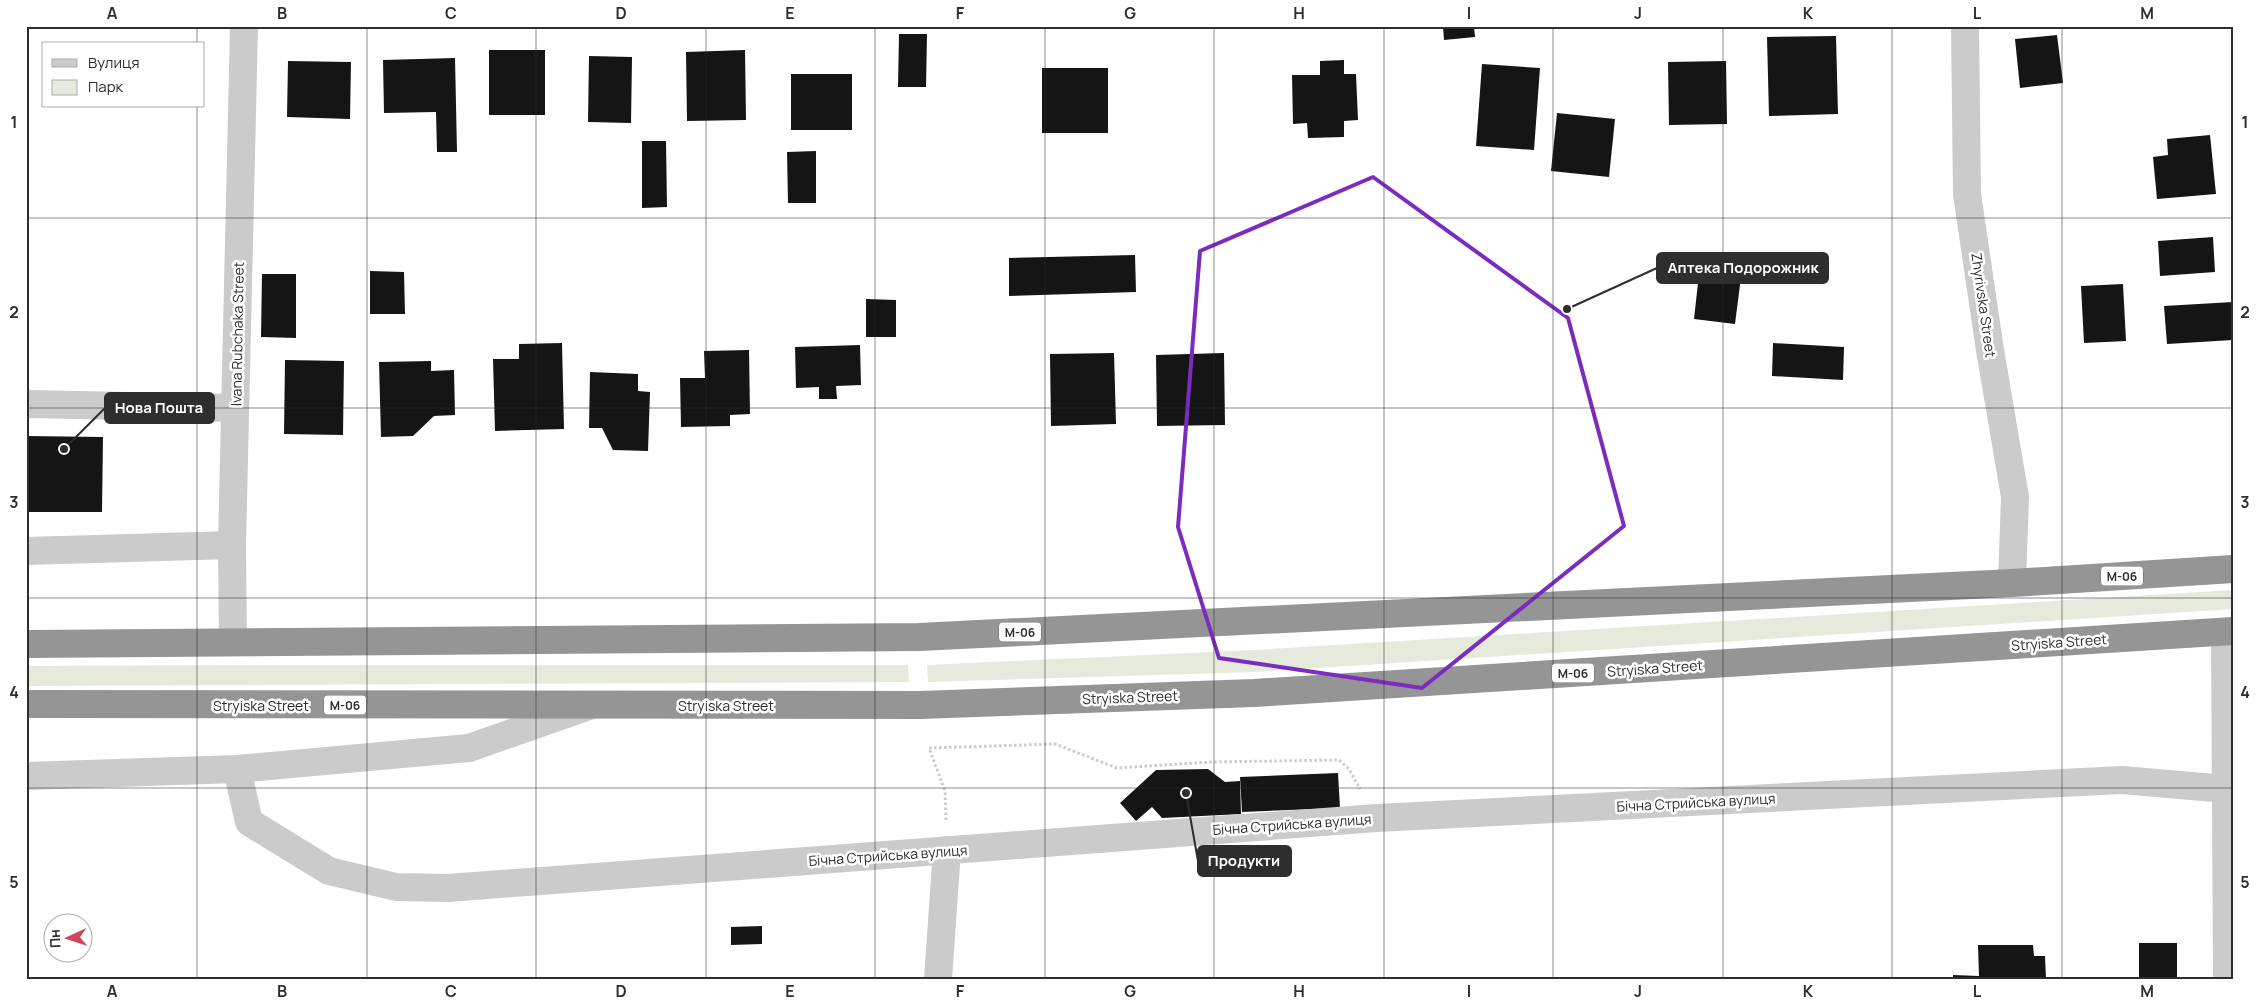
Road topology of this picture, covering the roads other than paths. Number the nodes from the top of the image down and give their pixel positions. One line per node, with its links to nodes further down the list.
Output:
1 (244, 26): 4 (street, Ivana Rubchaka Street)
2 (1965, 26): 8 (street, Zhyrivska Street)
3 (26, 404): 4 (street)
4 (235, 408): 5 (street, Ivana Rubchaka Street)
5 (232, 545): 6 (street); 10 (street, Ivana Rubchaka Street)
6 (26, 551)
7 (2233, 569): 8 (highway, М-06)
8 (2012, 583): 10 (highway, М-06)
9 (2229, 631): 13 (highway, Stryiska Street / М-06); 16 (street)
10 (234, 642): 11 (highway, М-06)
11 (26, 644)
12 (26, 704): 13 (highway, Stryiska Street / М-06)
13 (593, 705): 14 (street)
14 (237, 769): 15 (street); 17 (street, Бічна Стрийська вулиця)
15 (26, 776)
16 (2226, 789): 17 (street, Бічна Стрийська вулиця); 19 (street)
17 (948, 850): 18 (street)
18 (938, 979)
19 (2227, 979)

